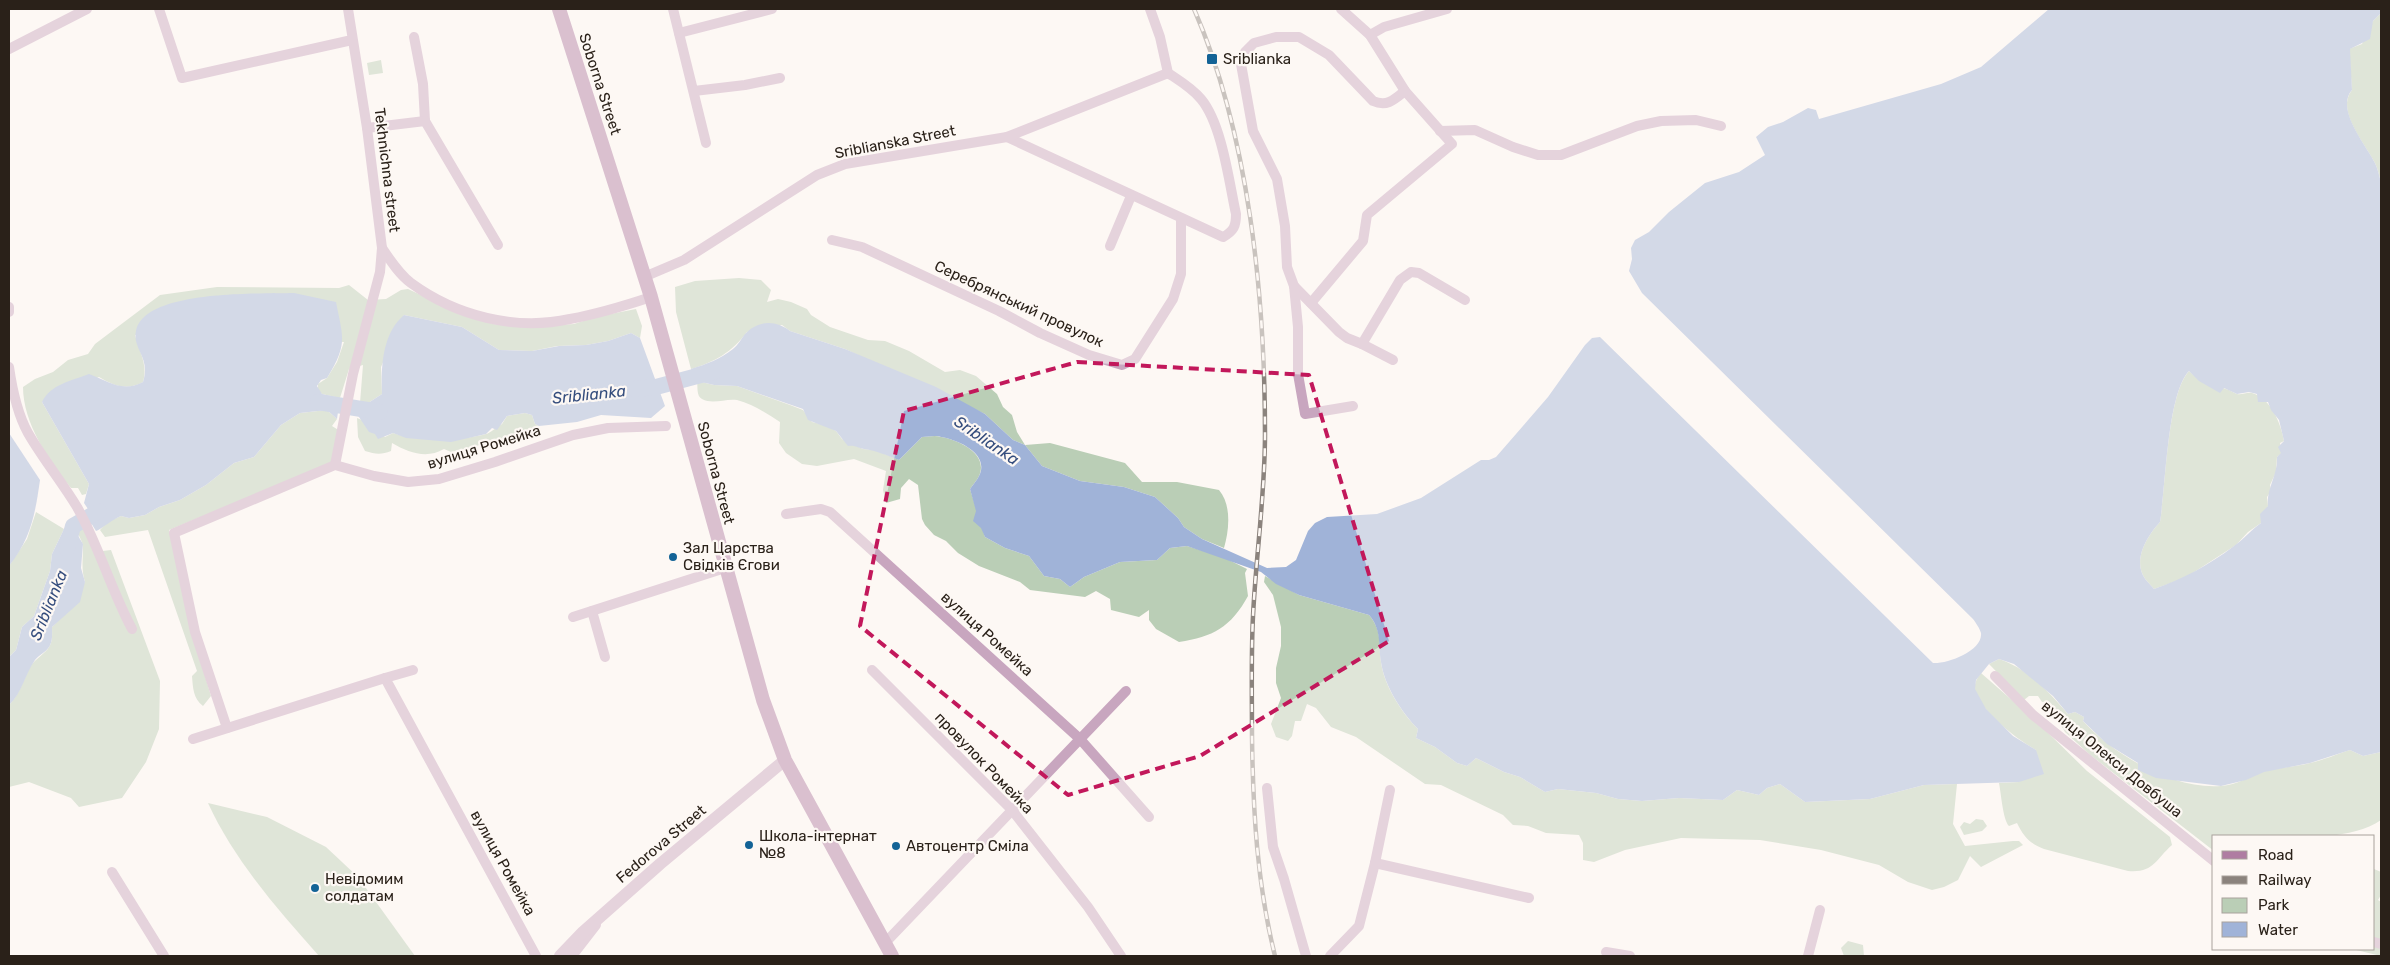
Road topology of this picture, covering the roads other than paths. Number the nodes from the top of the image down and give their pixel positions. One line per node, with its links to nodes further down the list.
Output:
1 (87, 9): 14 (street)
2 (159, 9): 13 (street)
3 (348, 9): 13 (street, Tekhnichna street)
4 (559, 9): 31 (main road, Soborna Street)
5 (673, 9): 10 (street)
6 (772, 9): 10 (street)
7 (1150, 9): 15 (street)
8 (1341, 9): 11 (street)
9 (1447, 9): 11 (street)
10 (679, 33): 17 (street)
11 (1370, 35): 18 (street)
12 (414, 37): 19 (street)
13 (352, 40): 21 (street, Tekhnichna street)
14 (9, 49)
15 (1168, 73): 23 (street, Sriblianska Street); 26 (street)
16 (780, 78): 17 (street)
17 (694, 91): 24 (street)
18 (1405, 91): 22 (street); 32 (street)
19 (424, 121): 21 (street); 28 (street)
20 (1721, 126): 22 (street)
21 (367, 128): 30 (street, Tekhnichna street)
22 (1440, 130): 35 (street)
23 (1007, 136): 25 (street); 31 (street, Sriblianska Street)
24 (706, 144)
25 (1131, 196): 26 (street); 29 (street)
26 (1181, 218): 27 (street, Серебрянський провулок)
27 (832, 240)
28 (498, 245)
29 (1110, 246)
30 (382, 248): 33 (street, Tekhnichna street); 43 (street)
31 (644, 277): 33 (main road, Soborna Street)
32 (1294, 286): 35 (street); 41 (street)
33 (651, 297): 45 (main road, Soborna Street)
34 (1465, 300): 38 (street)
35 (1311, 303): 38 (street)
36 (9, 307): 37 (street)
37 (9, 312)
38 (1362, 344): 39 (street)
39 (1393, 360)
40 (9, 367): 48 (street)
41 (1353, 406)
42 (666, 426): 43 (street, вулиця Ромейка)
43 (335, 465): 55 (street)
44 (786, 514): 57 (street, вулиця Ромейка)
45 (726, 568): 46 (street); 58 (main road, Soborna Street)
46 (592, 611): 47 (street); 49 (street)
47 (573, 617)
48 (132, 630)
49 (605, 658)
50 (412, 670): 53 (street)
51 (872, 670): 61 (street, провулок Ромейка)
52 (1995, 676): 63 (street, вулиця Олекси Довбуша)
53 (385, 678): 55 (street); 72 (street, вулиця Ромейка)
54 (1126, 691): 57 (street)
55 (227, 728): 56 (street)
56 (193, 739)
57 (1080, 739): 61 (street); 62 (street, вулиця Ромейка)
58 (785, 760): 68 (street, Fedorova Street); 69 (main road, Soborna Street)
59 (1266, 788): 77 (street)
60 (1390, 790): 64 (street)
61 (1012, 810): 69 (street); 76 (street, провулок Ромейка)
62 (1149, 817)
63 (2212, 859)
64 (1376, 863): 66 (street); 78 (street)
65 (112, 872): 71 (street)
66 (1529, 898)
67 (1820, 910): 80 (street)
68 (603, 915): 73 (street, Fedorova Street); 74 (street)
69 (885, 943): 75 (main road, Soborna Street)
70 (1606, 952): 79 (street)
71 (164, 956)
72 (536, 956)
73 (560, 956)
74 (572, 956)
75 (892, 956)
76 (1121, 956)
77 (1306, 956)
78 (1330, 956)
79 (1630, 956)
80 (1808, 956)

